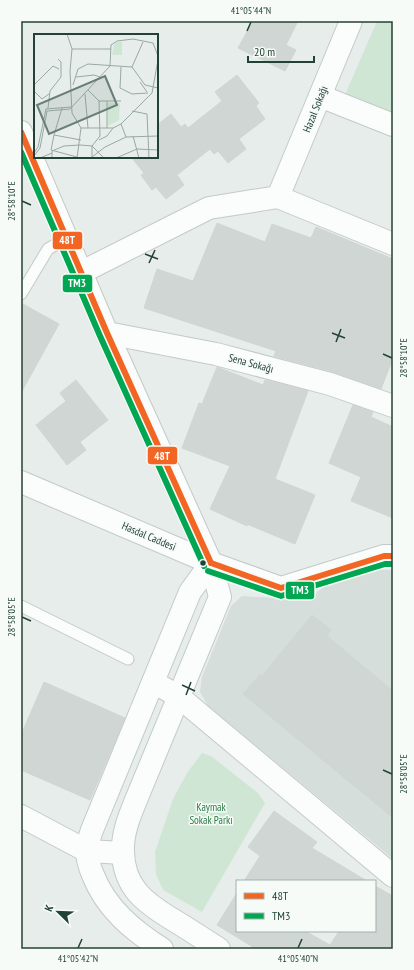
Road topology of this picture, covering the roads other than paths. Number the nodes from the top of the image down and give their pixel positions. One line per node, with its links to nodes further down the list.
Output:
1 (351, 21): 2 (street, Hazal Sokağı)
2 (320, 96): 3 (street); 5 (street, Hazal Sokağı)
3 (393, 125)
4 (21, 132): 6 (street)
5 (278, 198): 7 (street); 8 (street)
6 (67, 238): 8 (street); 9 (lane)
7 (393, 244)
8 (82, 272): 10 (street)
9 (21, 294)
10 (107, 333): 11 (street, Sena Sokağı); 14 (street)
11 (393, 405)
12 (21, 482): 14 (street, Hasdal Caddesi)
13 (393, 556): 14 (street, Hasdal Caddesi)
14 (211, 563): 17 (street); 18 (street)
15 (21, 606): 16 (lane)
16 (128, 659)
17 (153, 682): 18 (street); 20 (street)
18 (178, 696): 21 (street); 22 (street)
19 (21, 816): 20 (street)
20 (87, 851): 21 (street); 23 (street)
21 (123, 853): 24 (street)
22 (393, 876)
23 (162, 949)
24 (220, 949)

